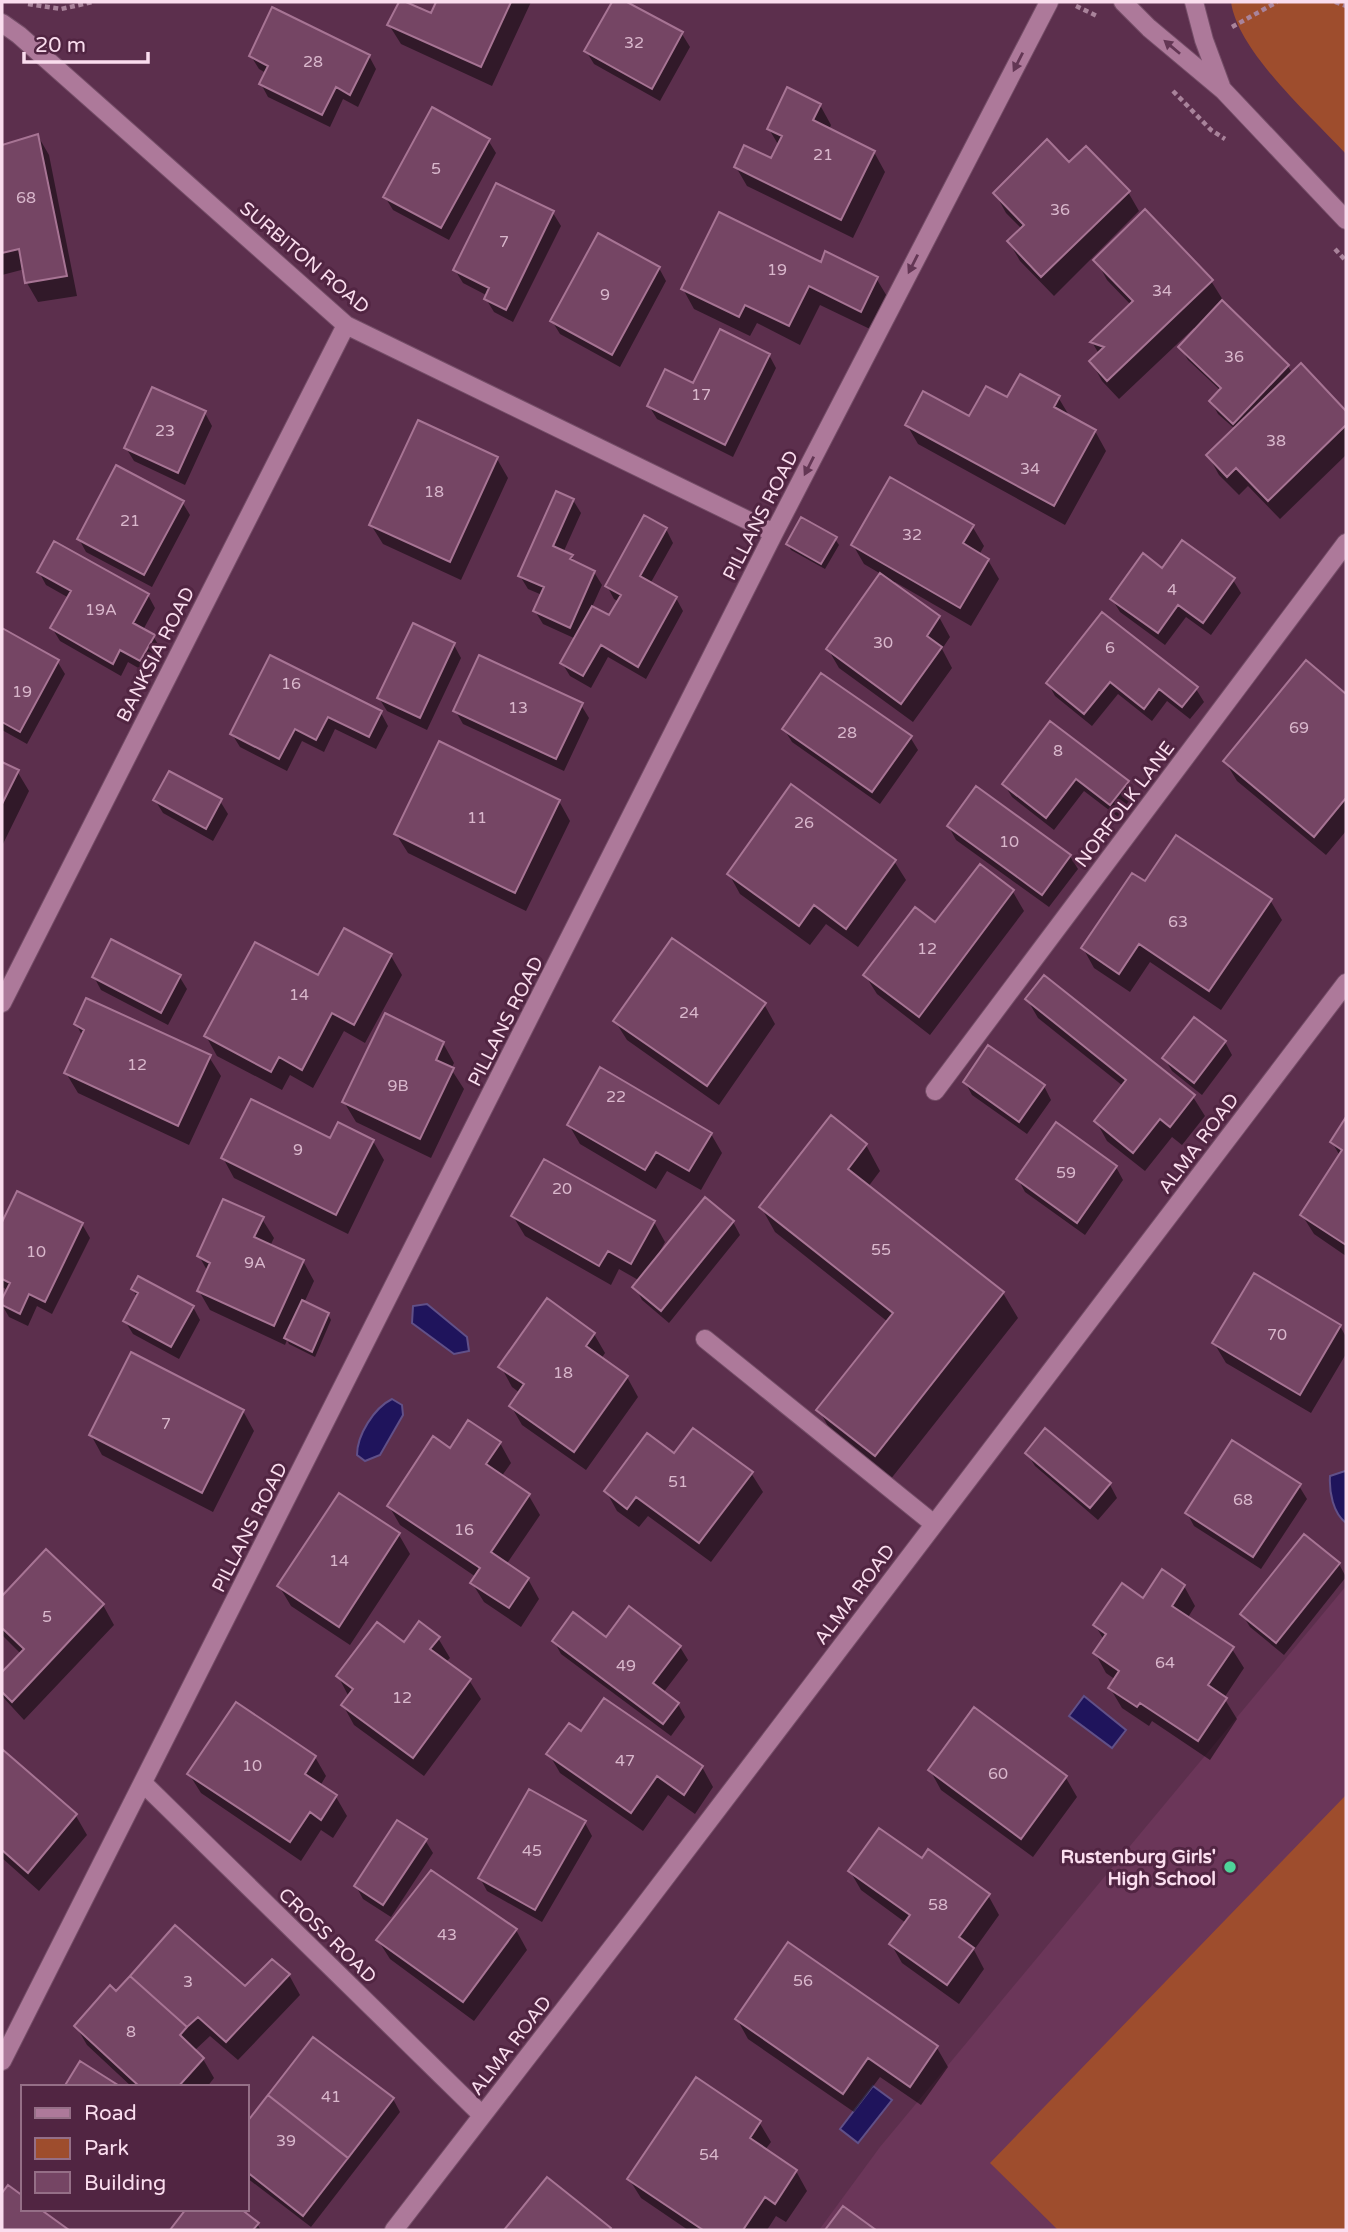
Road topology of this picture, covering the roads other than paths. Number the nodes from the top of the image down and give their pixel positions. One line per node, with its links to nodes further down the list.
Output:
1 (1049, 2): 8 (street, PILLANS ROAD, one-way to 8)
2 (1123, 2): 5 (street, one-way to 2)
3 (1194, 2): 5 (street)
4 (2, 23): 7 (street, SURBITON ROAD)
5 (1223, 90): 6 (street)
6 (1346, 220)
7 (346, 325): 8 (street, SURBITON ROAD); 11 (street, BANKSIA ROAD)
8 (774, 533): 15 (street, PILLANS ROAD)
9 (1346, 543): 12 (street, NORFOLK LANE)
10 (1346, 983): 14 (street, ALMA ROAD)
11 (2, 1003)
12 (935, 1091)
13 (705, 1339): 14 (street)
14 (934, 1524): 17 (street, ALMA ROAD)
15 (144, 1784): 16 (street, PILLANS ROAD); 17 (street, CROSS ROAD)
16 (2, 2062)
17 (482, 2115): 18 (street, ALMA ROAD)
18 (394, 2230)

